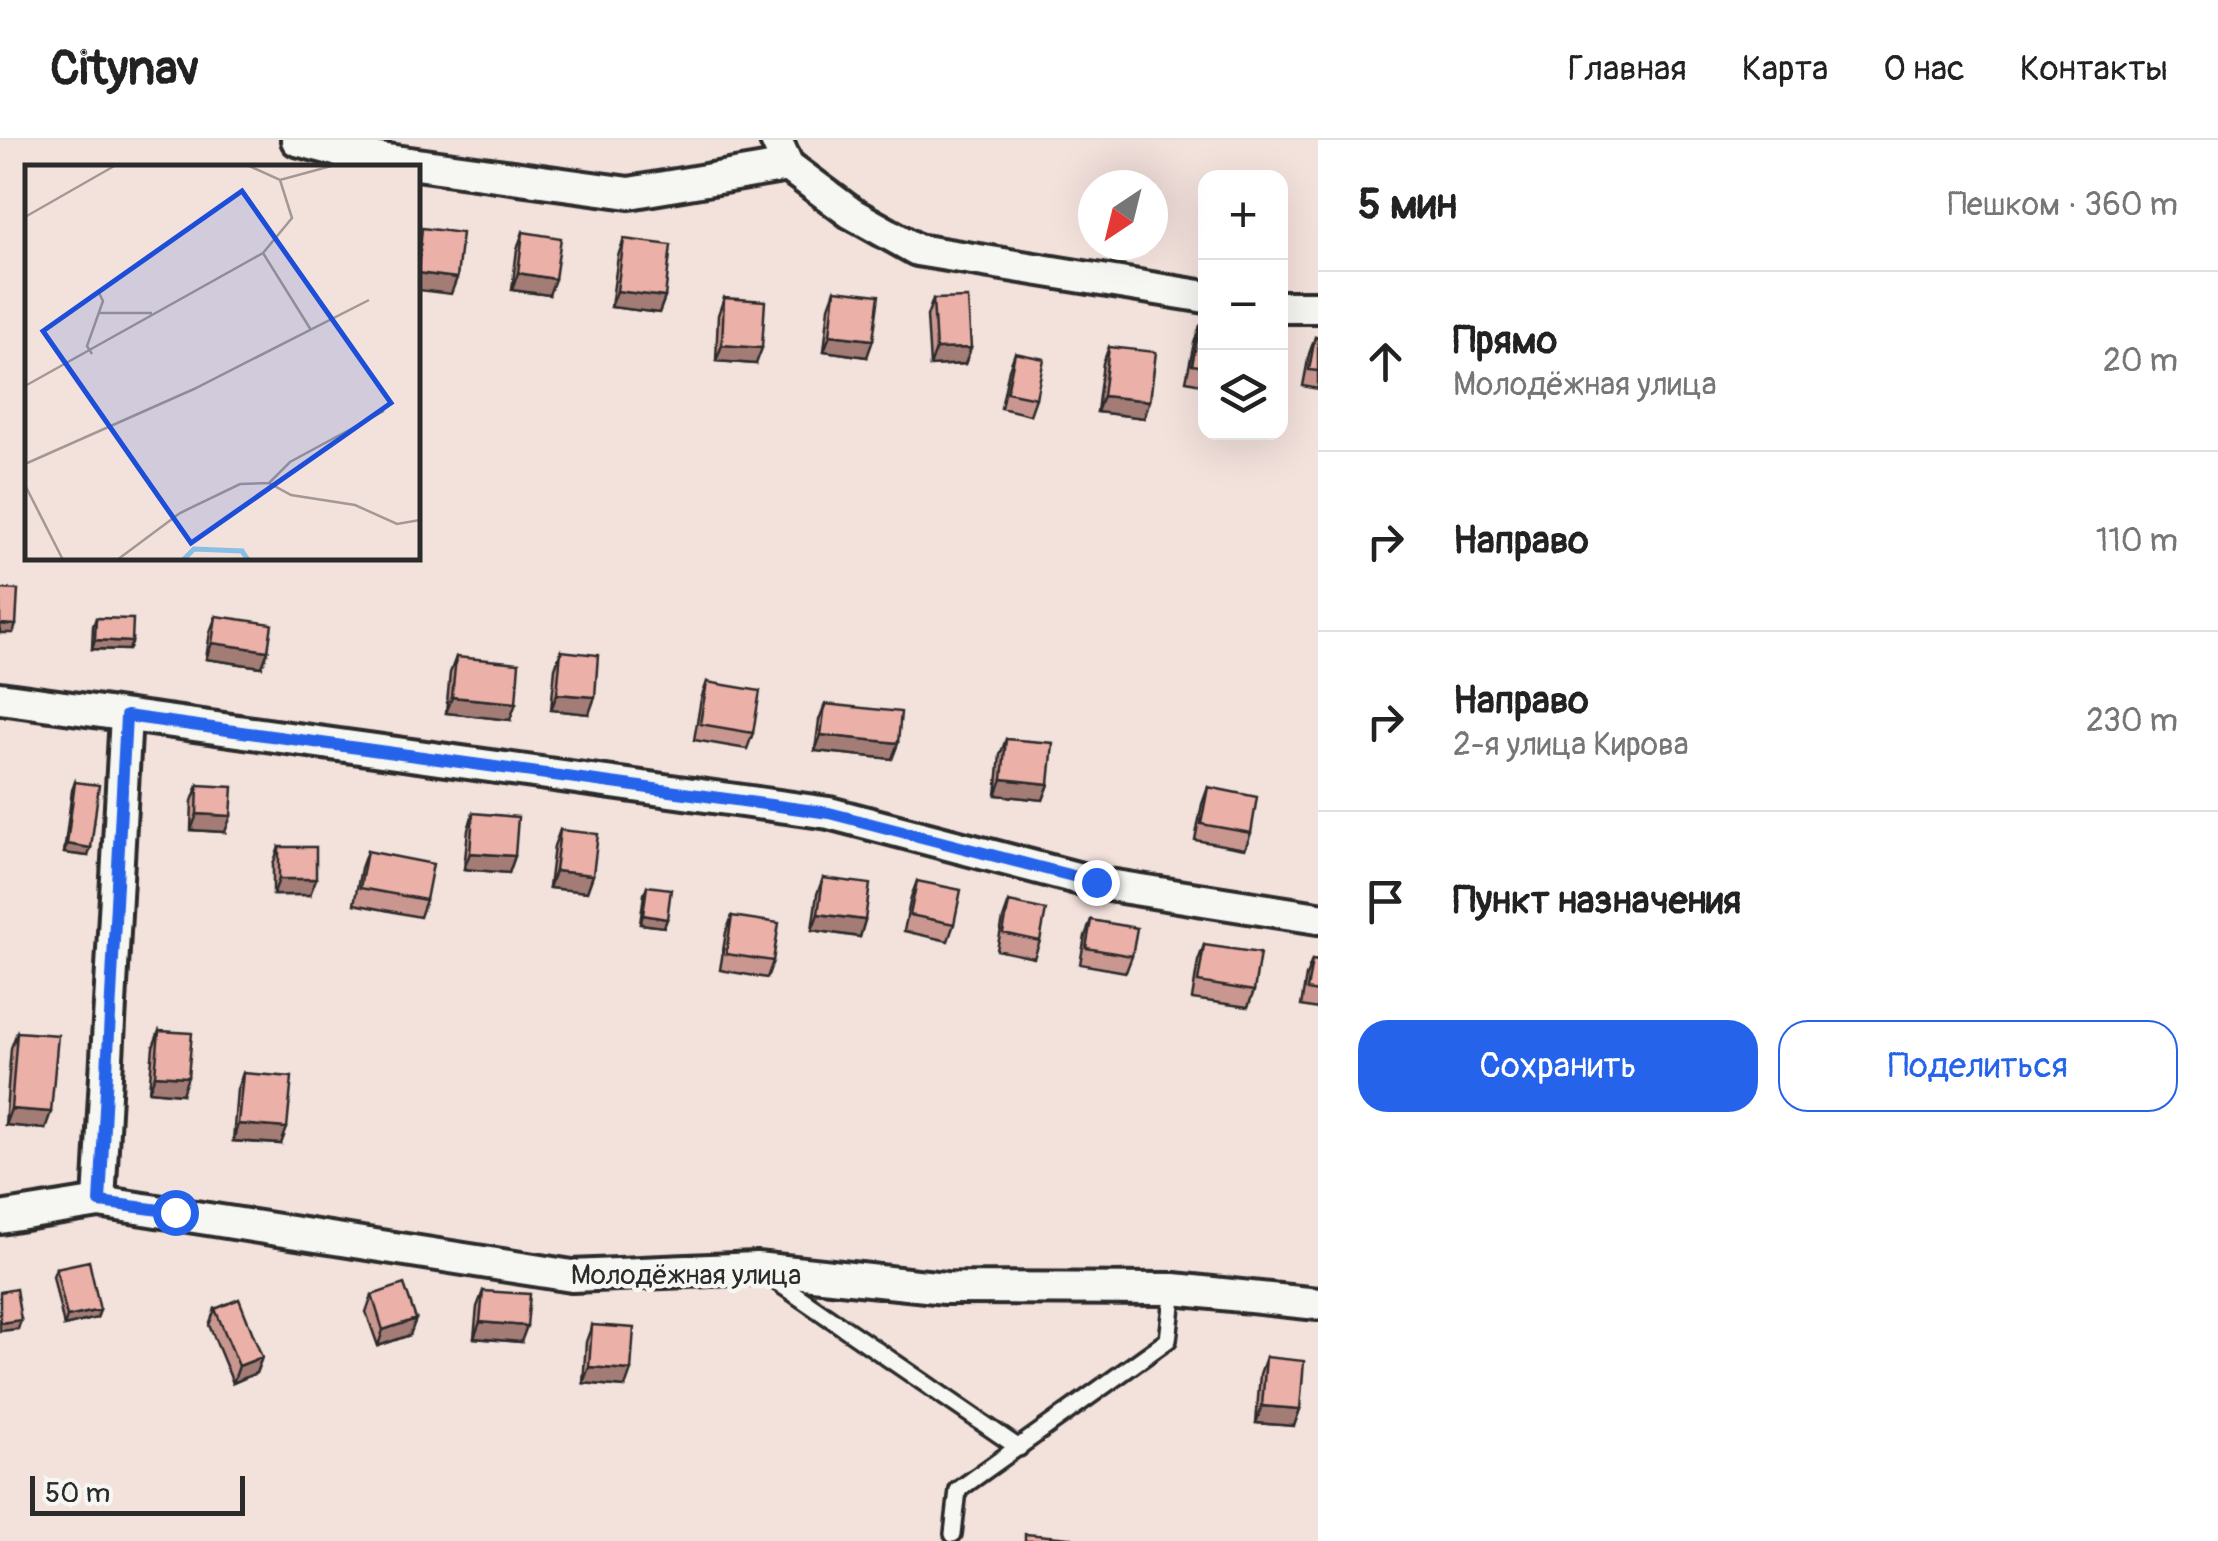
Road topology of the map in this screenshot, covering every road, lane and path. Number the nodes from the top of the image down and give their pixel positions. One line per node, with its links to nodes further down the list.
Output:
1 (298, 140): 2 (street)
2 (782, 153): 3 (street)
3 (1198, 296)
4 (1288, 307): 5 (street)
5 (1318, 307)
6 (0, 698): 7 (street)
7 (126, 716): 8 (street); 9 (street)
8 (1318, 918)
9 (100, 1202): 10 (street, Молодёжная улица); 11 (street, Молодёжная улица)
10 (0, 1218)
11 (756, 1268): 12 (street, Молодёжная улица); 14 (lane)
12 (1174, 1290): 13 (street, Молодёжная улица); 14 (lane)
13 (1318, 1304)
14 (1019, 1448): 15 (lane)
15 (953, 1534)

